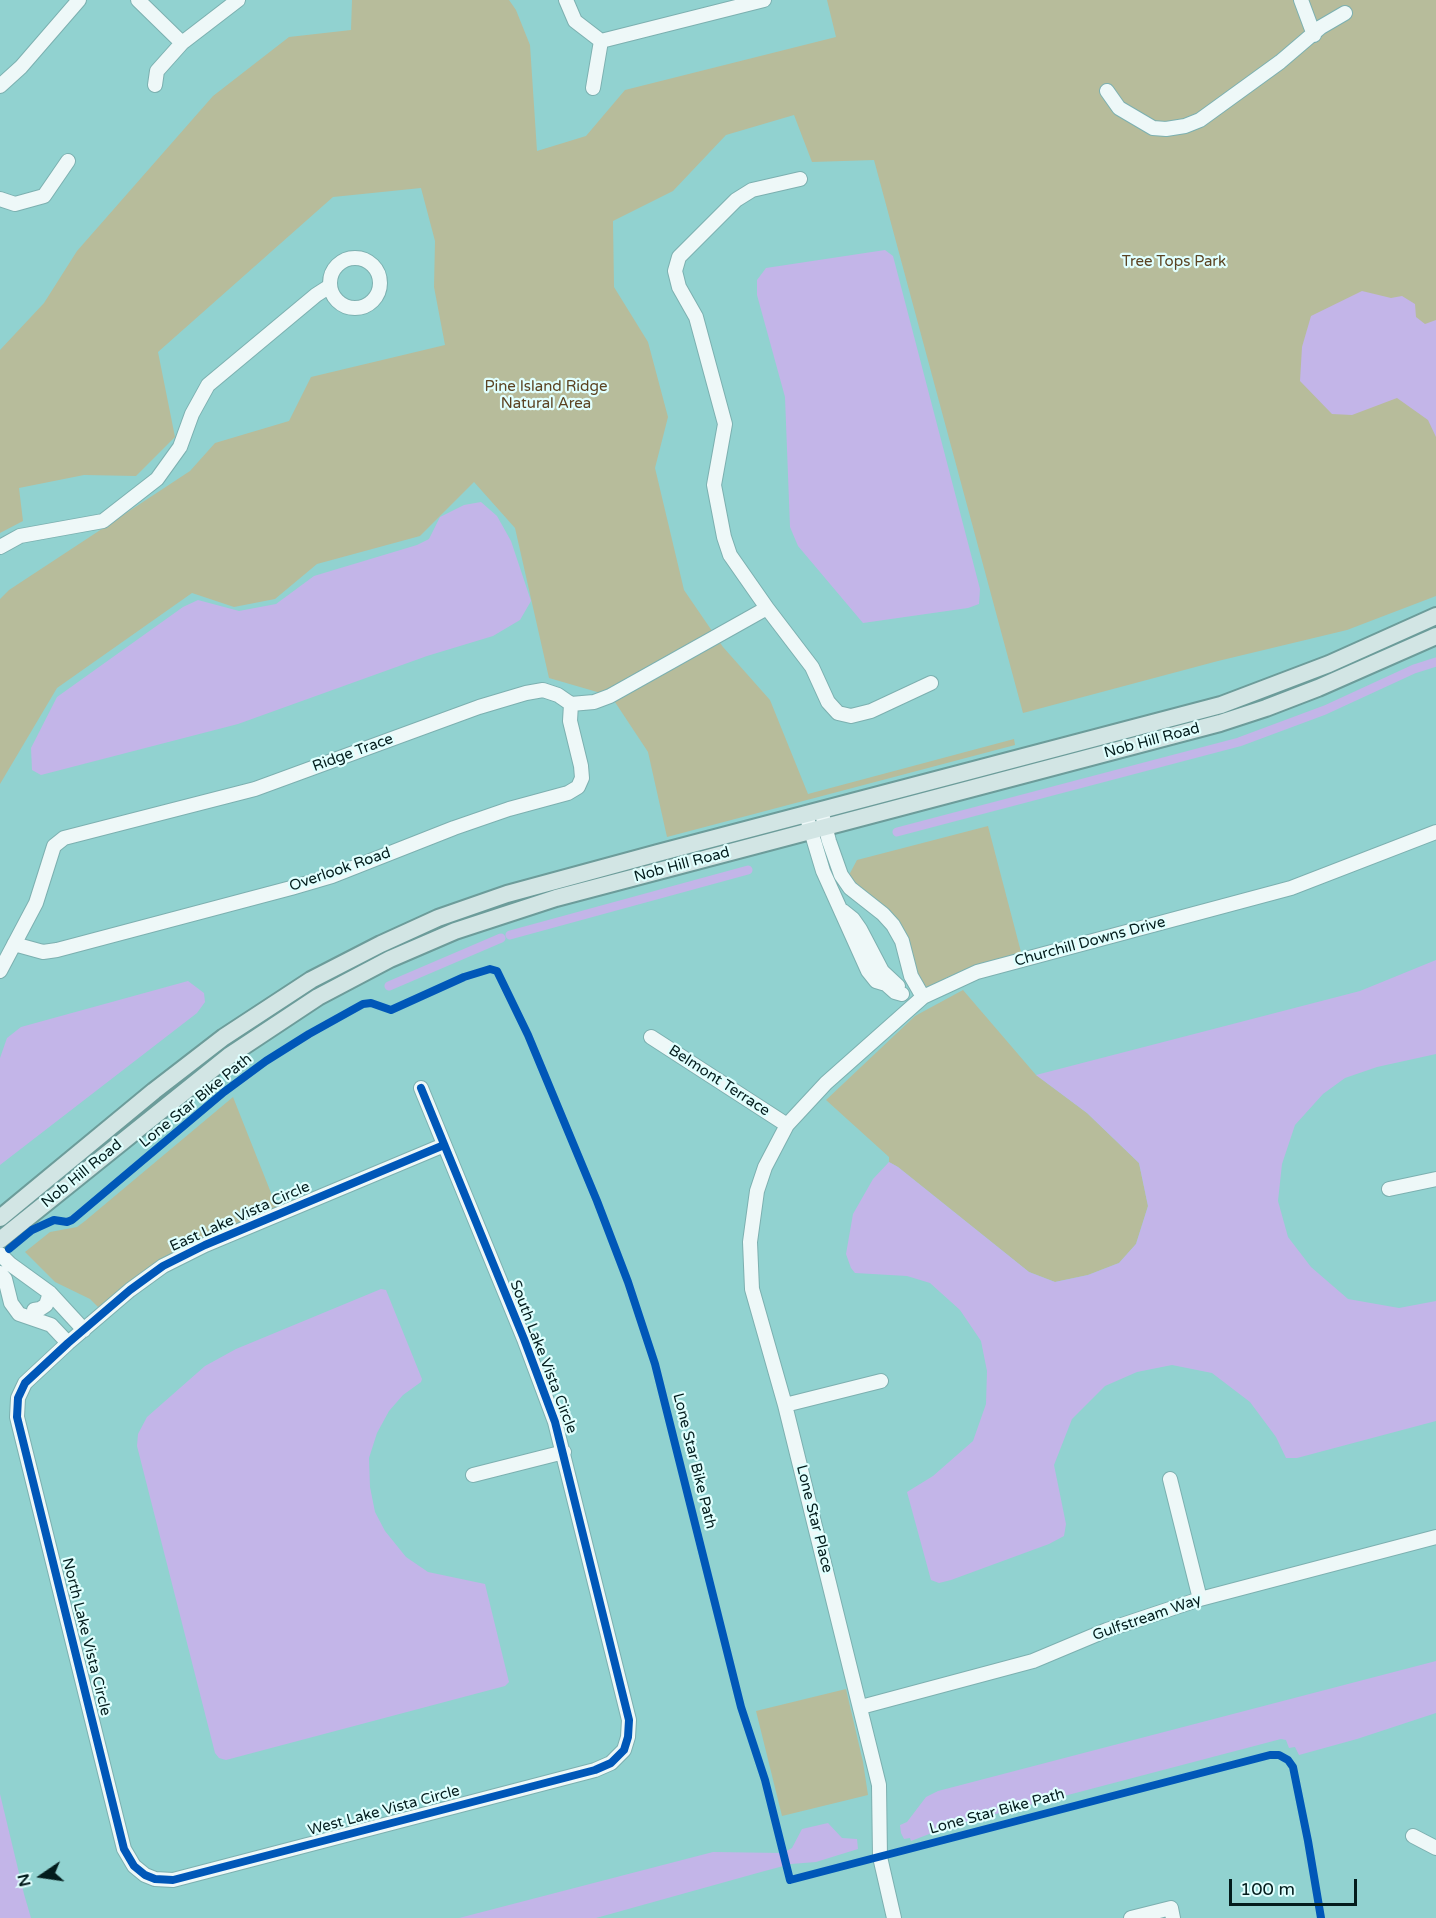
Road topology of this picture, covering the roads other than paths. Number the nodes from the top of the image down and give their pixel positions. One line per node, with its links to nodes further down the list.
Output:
1 (79, 0): 12 (street)
2 (138, 0): 10 (street)
3 (238, 0): 10 (street)
4 (566, 0): 9 (street)
5 (764, 0): 9 (street)
6 (1301, 0): 8 (street)
7 (1345, 14): 8 (street)
8 (1314, 35): 14 (street)
9 (601, 41): 13 (street)
10 (182, 43): 11 (street)
11 (155, 85)
12 (0, 86)
13 (593, 88)
14 (1107, 91)
15 (68, 161): 17 (street)
16 (800, 179): 20 (street)
17 (0, 199)
18 (330, 286): 19 (street)
19 (0, 547)
20 (767, 609): 23 (street); 24 (street)
21 (1436, 616): 25 (main road, Nob Hill Road)
22 (1436, 636): 26 (main road, Nob Hill Road)
23 (931, 683)
24 (571, 704): 28 (street, Ridge Trace); 28 (street, Overlook Road)
25 (814, 812): 26 (street); 40 (main road, Nob Hill Road)
26 (818, 829): 29 (street); 31 (street); 41 (main road, Nob Hill Road)
27 (1436, 832): 32 (street, Churchill Downs Drive)
28 (14, 944): 30 (street, Ridge Trace)
29 (906, 956): 31 (street); 32 (street)
30 (0, 971)
31 (889, 981): 33 (street)
32 (923, 997): 33 (street, Churchill Downs Drive)
33 (911, 1005): 36 (street, Churchill Downs Drive)
34 (651, 1037): 36 (street, Belmont Terrace)
35 (421, 1088): 37 (street, South Lake Vista Circle)
36 (787, 1125): 51 (street, Lone Star Place)
37 (444, 1145): 47 (street, East Lake Vista Circle); 52 (street, South Lake Vista Circle)
38 (1436, 1179): 39 (street)
39 (1389, 1189)
40 (0, 1218)
41 (0, 1240)
42 (0, 1254): 44 (street)
43 (0, 1273): 45 (street)
44 (51, 1293): 45 (street); 47 (street)
45 (27, 1307): 46 (street); 46 (street)
46 (51, 1325): 48 (street)
47 (84, 1330): 48 (street, East Lake Vista Circle)
48 (68, 1343): 50 (street, East Lake Vista Circle)
49 (881, 1381): 51 (street)
50 (18, 1398): 61 (street, North Lake Vista Circle)
51 (785, 1405): 57 (street, Lone Star Place)
52 (564, 1452): 53 (street); 58 (street, South Lake Vista Circle)
53 (473, 1475)
54 (1170, 1479): 56 (street)
55 (1436, 1537): 56 (street, Gulfstream Way)
56 (1200, 1599): 57 (street, Gulfstream Way)
57 (861, 1707): 63 (street, Lone Star Place)
58 (624, 1750): 61 (street, West Lake Vista Circle)
59 (1413, 1836): 60 (street)
60 (1436, 1848)
61 (146, 1875)
62 (1172, 1913): 64 (street)
63 (894, 1918)
64 (1131, 1918)

